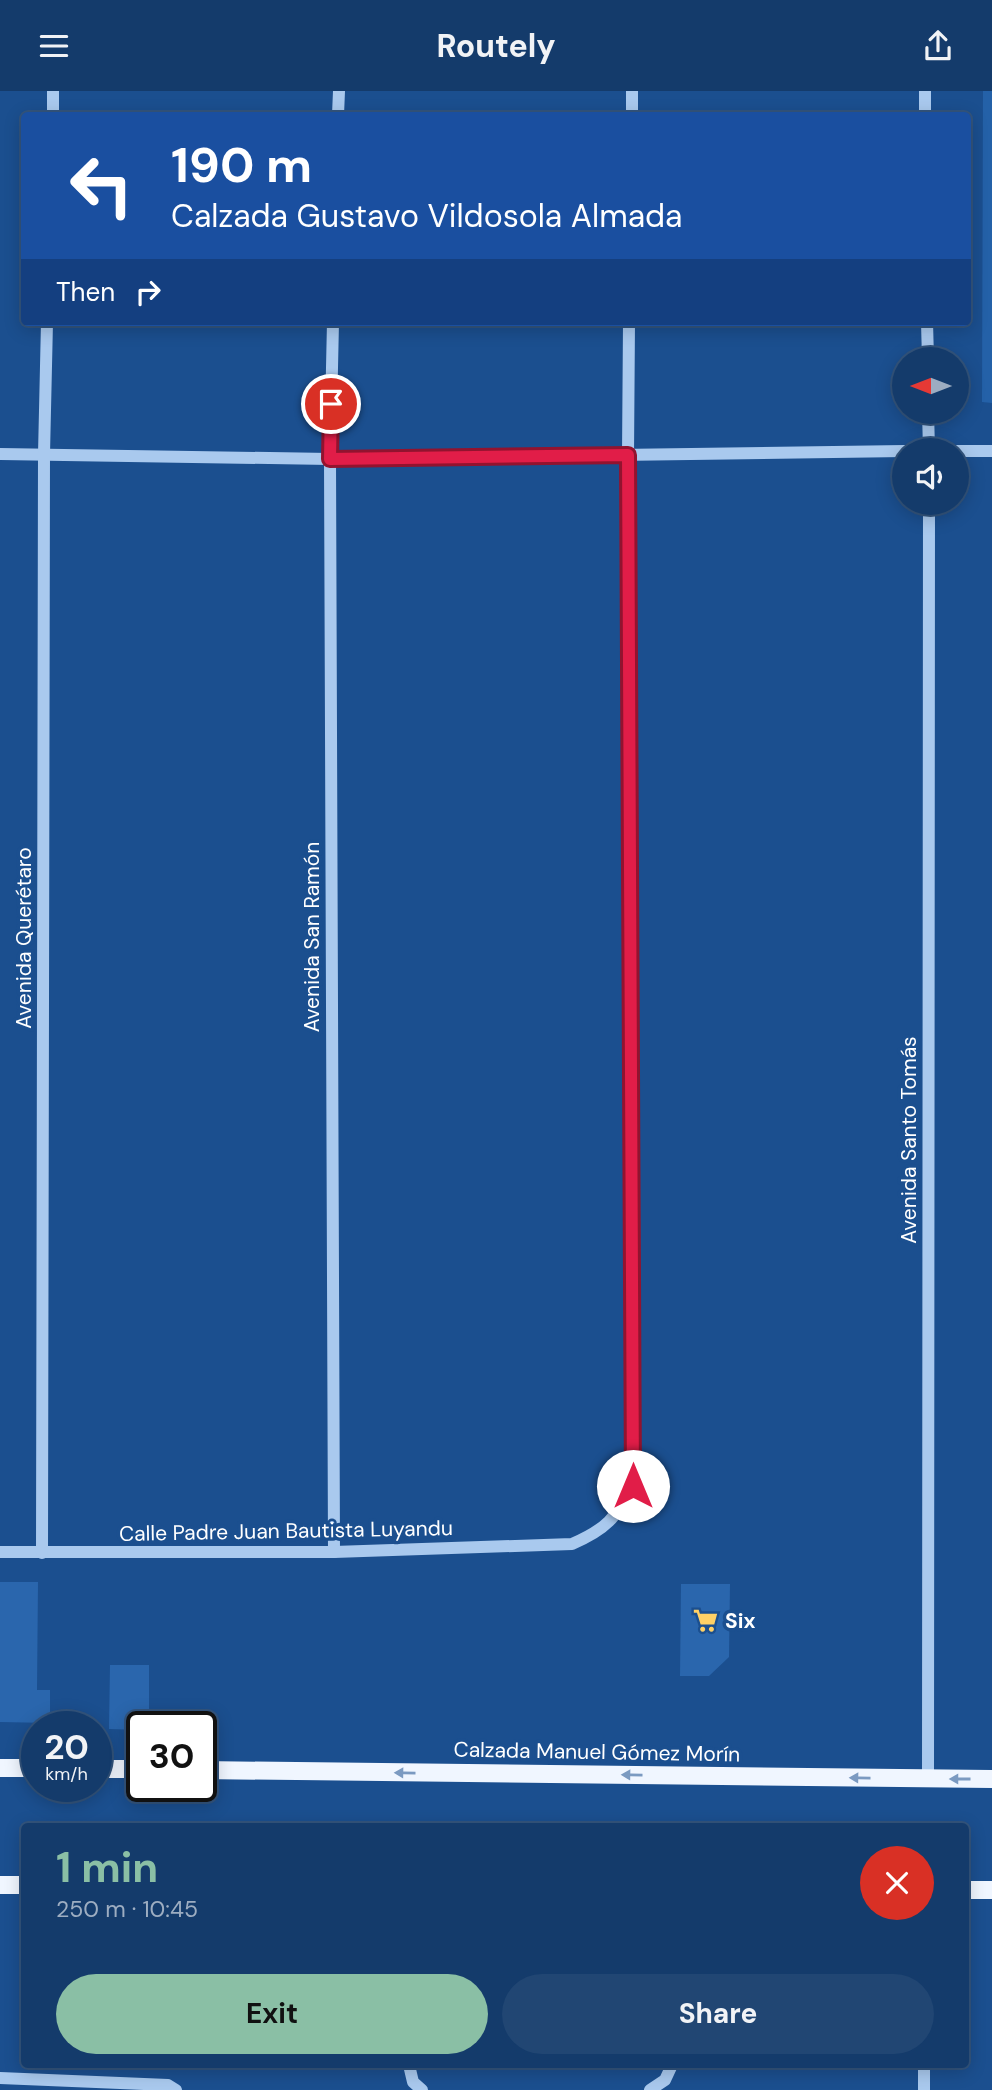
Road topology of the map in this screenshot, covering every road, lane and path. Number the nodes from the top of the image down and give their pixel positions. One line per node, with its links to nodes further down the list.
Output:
1 (53, 91): 5 (street)
2 (339, 91): 6 (street)
3 (632, 91): 7 (street)
4 (925, 91): 8 (street)
5 (53, 112)
6 (338, 112)
7 (632, 112)
8 (925, 112)
9 (47, 326): 18 (street, Avenida Querétaro)
10 (333, 326): 20 (street, Avenida San Ramón)
11 (629, 326): 19 (street)
12 (927, 326): 13 (street)
13 (928, 347)
14 (892, 450): 19 (street)
15 (969, 451): 16 (street)
16 (992, 451)
17 (0, 454): 18 (street)
18 (44, 454): 20 (street); 24 (street, Avenida Querétaro)
19 (628, 455): 20 (street); 23 (street, Calle Padre Juan Bautista Luyandu)
20 (330, 459): 23 (street, Avenida San Ramón)
21 (929, 515): 28 (street, Avenida Santo Tomás)
22 (0, 1552): 24 (street, Calle Padre Juan Bautista Luyandu)
23 (334, 1552): 24 (street, Calle Padre Juan Bautista Luyandu)
24 (42, 1553)
25 (0, 1768): 26 (main road)
26 (21, 1768)
27 (217, 1770): 28 (main road, Calzada Manuel Gómez Morín, one-way to 27)
28 (928, 1779): 29 (main road, Calzada Manuel Gómez Morín, one-way to 28)
29 (992, 1779)
30 (0, 1885): 31 (main road)
31 (21, 1885)
32 (969, 1890): 33 (main road)
33 (992, 1890)
34 (410, 2068): 39 (street)
35 (671, 2068): 40 (street)
36 (924, 2068): 41 (street)
37 (0, 2078): 38 (street)
38 (176, 2090)
39 (422, 2090)
40 (650, 2090)
41 (924, 2090)

